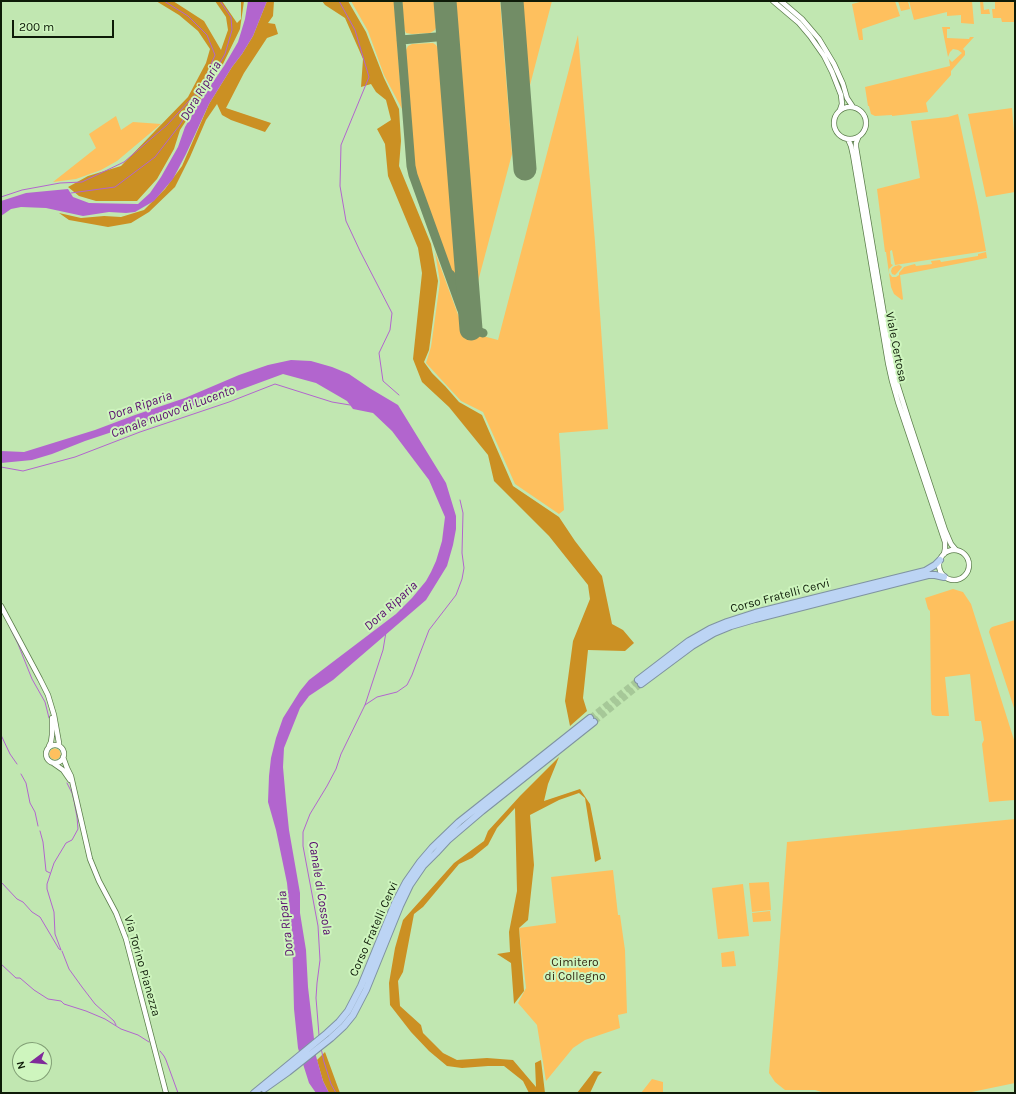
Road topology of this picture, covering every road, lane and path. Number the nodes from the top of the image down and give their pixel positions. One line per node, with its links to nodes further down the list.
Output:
1 (773, 1): 4 (main road)
2 (781, 1): 3 (main road)
3 (853, 107): 4 (main road); 5 (main road)
4 (840, 110): 6 (main road)
5 (858, 138): 6 (main road); 7 (main road, Viale Certosa)
6 (848, 139): 8 (main road, Viale Certosa)
7 (956, 550): 8 (main road); 10 (main road)
8 (944, 554): 9 (main road)
9 (940, 560): 10 (main road); 10 (highway, Corso Fratelli Cervi)
10 (944, 577)
11 (1, 606): 12 (main road)
12 (52, 711): 13 (main road); 14 (main road)
13 (59, 746): 14 (main road); 15 (main road)
14 (49, 747): 16 (main road)
15 (63, 757): 16 (main road); 17 (main road, Via Torino Pianezza)
16 (54, 763): 17 (main road, Via Torino Pianezza)
17 (72, 784): 20 (main road, Via Torino Pianezza)
18 (329, 1035): 18 (highway, Corso Fratelli Cervi); 19 (highway, Corso Fratelli Cervi)
19 (275, 1078): 21 (highway); 22 (highway); 23 (highway); 24 (highway)
20 (164, 1093)
21 (248, 1093)
22 (254, 1093)
23 (259, 1093)
24 (264, 1093)

